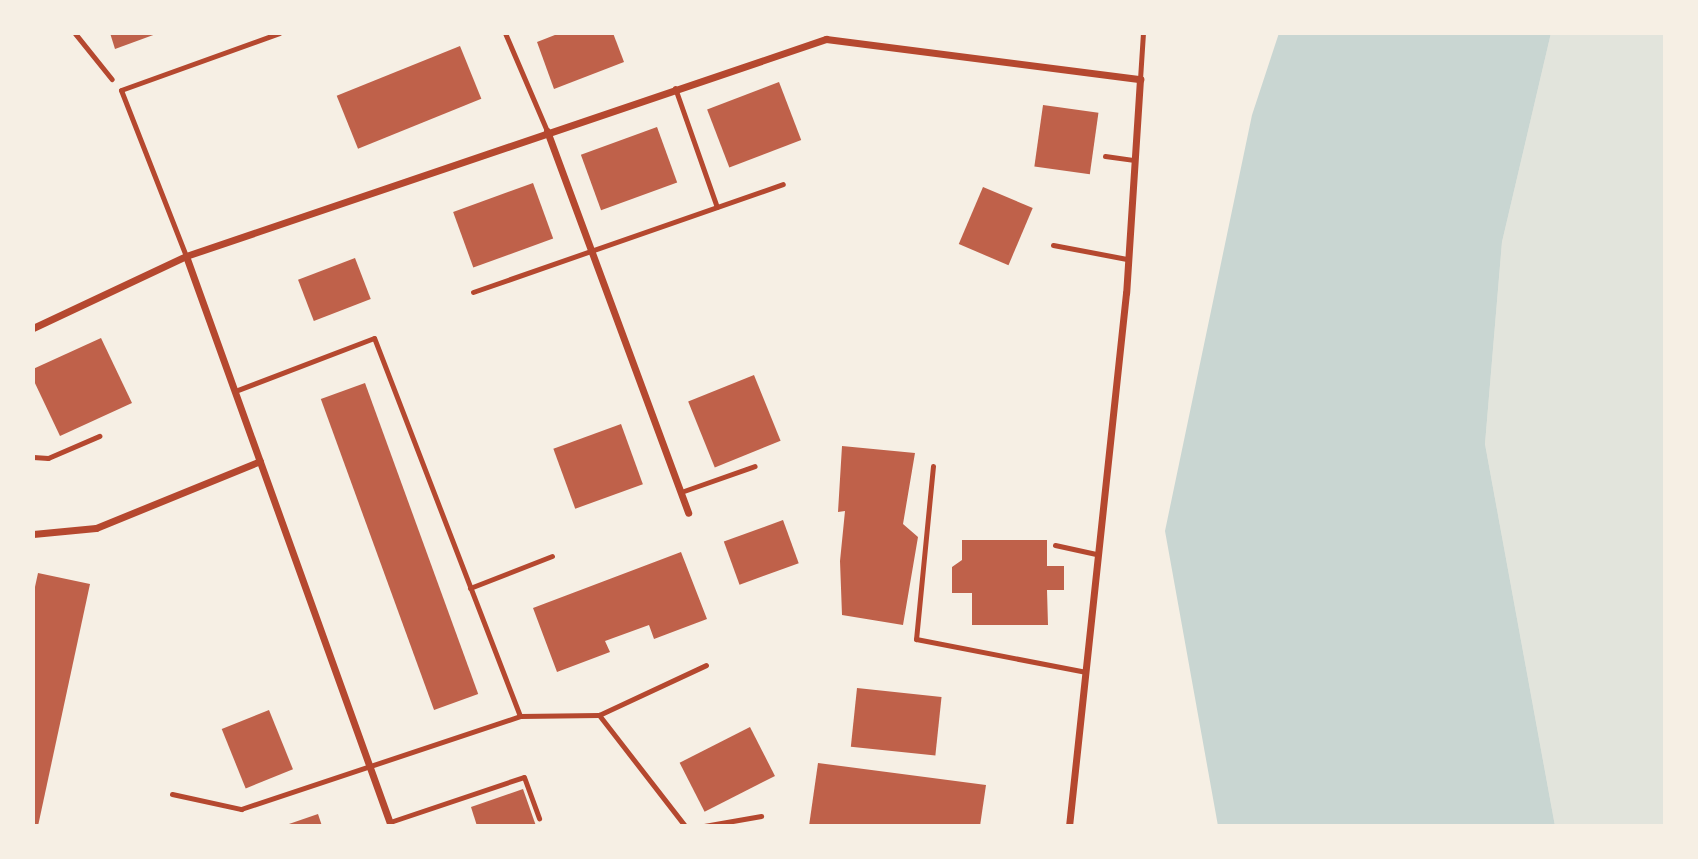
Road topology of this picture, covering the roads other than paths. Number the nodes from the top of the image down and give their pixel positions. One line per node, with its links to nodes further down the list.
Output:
1 (279, 33): 13 (lane)
2 (505, 33): 6 (lane)
3 (1143, 33): 4 (lane)
4 (1140, 79): 5 (street); 8 (street)
5 (675, 88): 6 (street); 10 (lane)
6 (547, 131): 12 (street); 13 (street)
7 (1105, 156): 8 (lane)
8 (1133, 160): 14 (street)
9 (783, 184): 10 (lane)
10 (717, 207): 12 (lane)
11 (1053, 245): 14 (lane)
12 (591, 251): 15 (lane); 23 (street)
13 (186, 256): 16 (street); 17 (street)
14 (1128, 259): 27 (street)
15 (473, 292)
16 (33, 328)
17 (235, 391): 20 (street); 29 (lane)
18 (99, 436): 19 (lane)
19 (33, 457)
20 (260, 461): 25 (street); 34 (street)
21 (933, 466): 31 (lane)
22 (755, 467): 23 (lane)
23 (681, 492): 24 (street)
24 (688, 513)
25 (33, 534)
26 (1055, 545): 27 (lane)
27 (1096, 554): 31 (street)
28 (552, 556): 29 (lane)
29 (470, 588): 33 (lane)
30 (706, 665): 32 (lane)
31 (1085, 672): 43 (street)
32 (599, 715): 33 (lane); 39 (lane)
33 (520, 716): 34 (lane)
34 (370, 767): 35 (lane); 38 (street)
35 (172, 794)
36 (761, 816): 40 (lane)
37 (539, 818): 38 (lane)
38 (391, 824)
39 (685, 826)
40 (704, 826)
41 (999, 826): 42 (lane)
42 (1009, 826)
43 (1069, 826)

